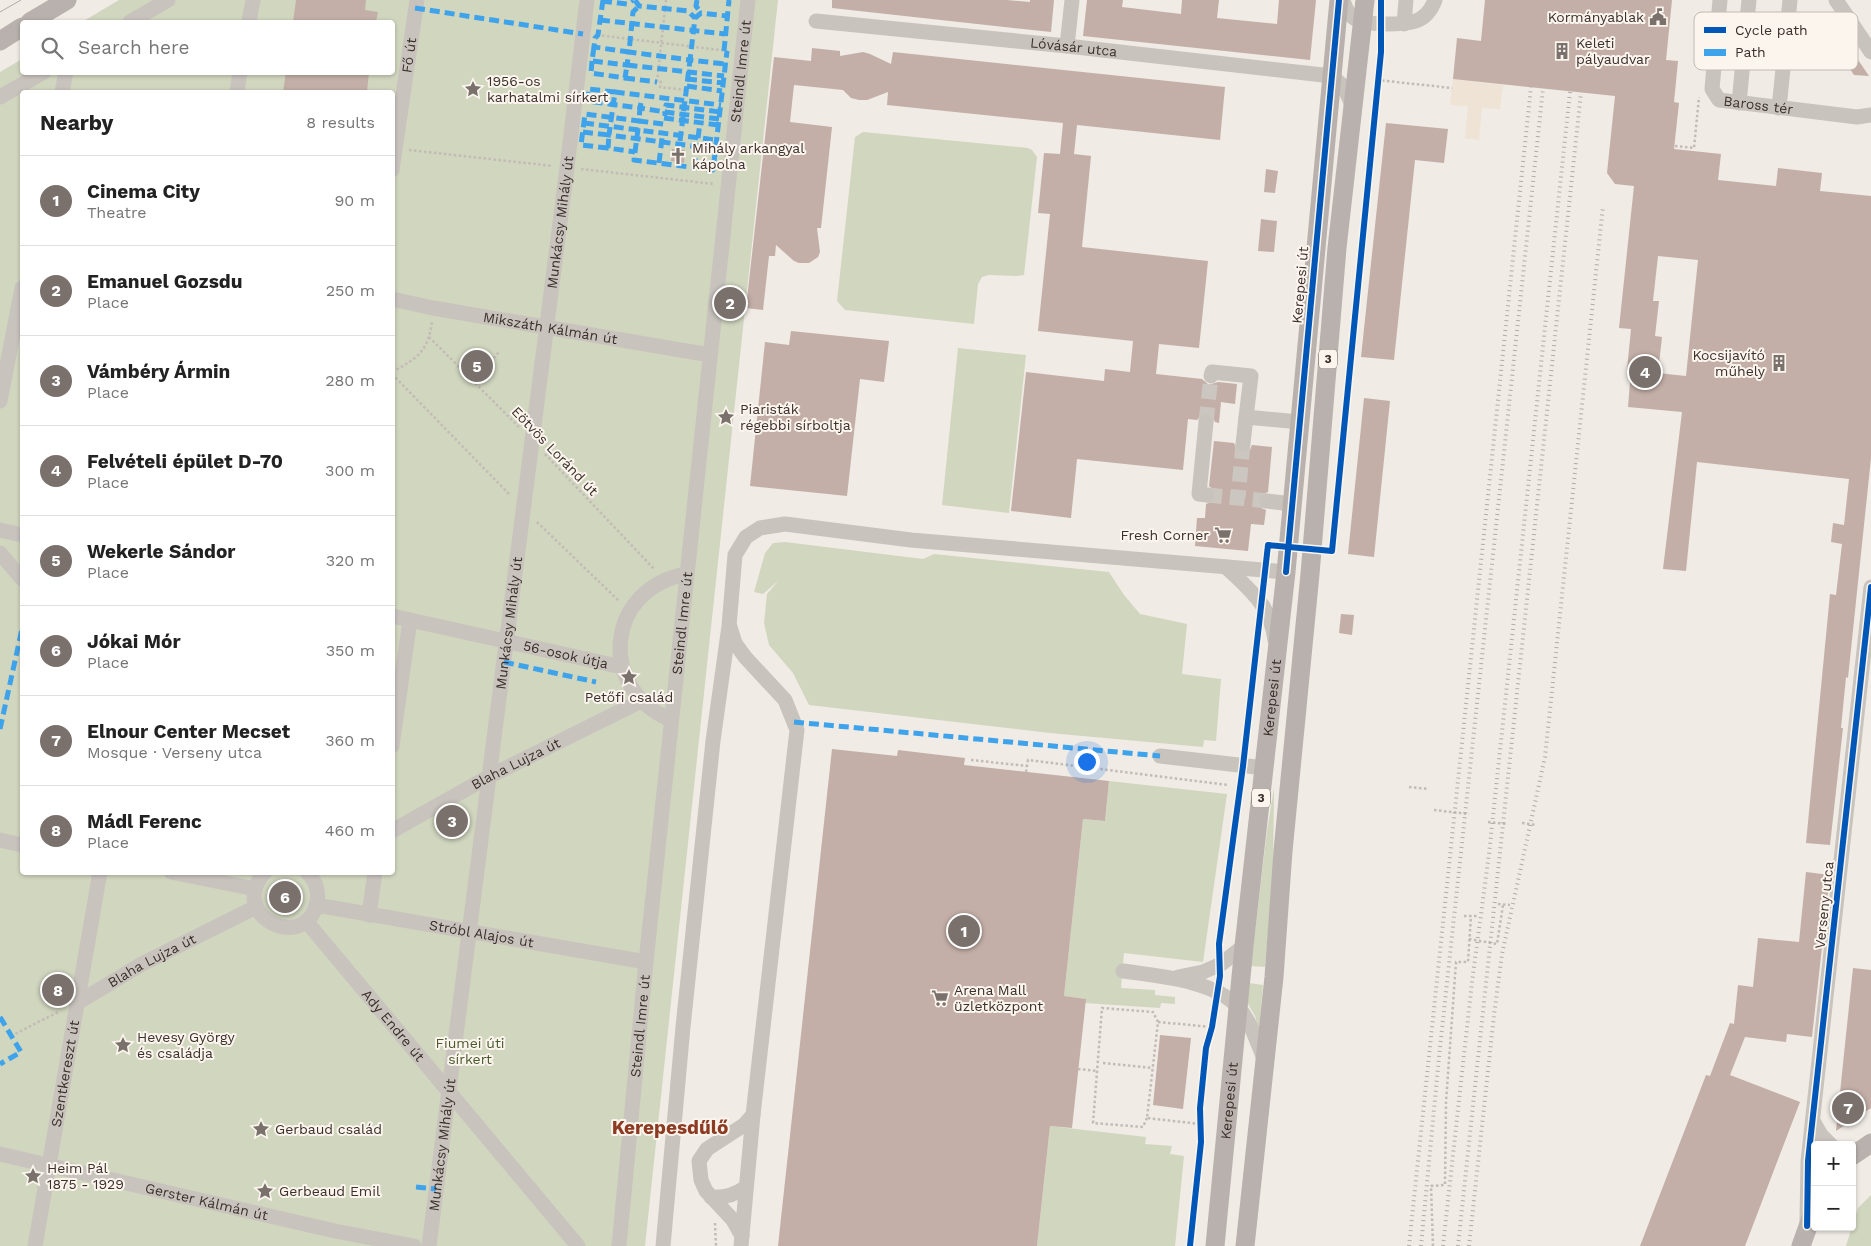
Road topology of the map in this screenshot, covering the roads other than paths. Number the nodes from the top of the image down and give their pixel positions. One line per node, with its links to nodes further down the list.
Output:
1 (67, 0): 14 (main road)
2 (168, 0): 15 (street)
3 (253, 0): 16 (street)
4 (416, 0): 39 (street, Fő út)
5 (587, 0): 42 (street, Munkácsy Mihály út)
6 (748, 0): 43 (street, Steindl Imre út)
7 (1072, 0): 23 (street)
8 (1341, 0): 18 (street); 31 (main road, Kerepesi út / 3)
9 (1365, 0): 18 (main road, Kerepesi út / 3)
10 (1406, 0): 19 (street)
11 (1435, 0): 19 (street)
12 (1836, 0): 13 (street)
13 (1844, 12)
14 (33, 20)
15 (133, 20)
16 (249, 20)
17 (816, 21): 23 (street, Lóvásár utca)
18 (1362, 23): 19 (street); 36 (main road, Kerepesi út / 3)
19 (1404, 24)
20 (20, 28): 22 (main road)
21 (1858, 33): 24 (street)
22 (0, 41)
23 (1067, 46): 31 (street, Lóvásár utca)
24 (1871, 52)
25 (1714, 70): 35 (street, Baross tér)
26 (1742, 70): 35 (street)
27 (1783, 70): 37 (street)
28 (39, 75): 34 (street)
29 (65, 75): 32 (street)
30 (240, 75): 33 (street)
31 (1332, 76): 36 (street); 48 (main road, Kerepesi út / 3)
32 (62, 90)
33 (237, 90)
34 (0, 97)
35 (1739, 103): 37 (street, Baross tér)
36 (1352, 105): 94 (main road, Kerepesi út / 3)
37 (1779, 108): 38 (street, Baross tér)
38 (1871, 115)
39 (395, 149)
40 (20, 298): 45 (street)
41 (395, 300): 42 (street, Mikszáth Kálmán út)
42 (547, 326): 43 (street, Mikszáth Kálmán út); 65 (street, Munkácsy Mihály út)
43 (710, 355): 59 (street, Steindl Imre út)
44 (1211, 374): 46 (street)
45 (0, 401)
46 (1246, 417): 48 (street); 49 (street)
47 (1206, 422): 50 (street)
48 (1300, 422): 52 (main road, Kerepesi út / 3)
49 (1243, 444)
50 (1206, 495)
51 (1267, 501): 52 (street)
52 (1292, 504): 58 (main road, Kerepesi út / 3)
53 (20, 523): 54 (street)
54 (3, 531): 55 (street)
55 (20, 535)
56 (0, 553): 60 (street)
57 (1226, 567): 58 (street); 64 (street); 66 (street)
58 (1286, 572): 66 (main road, Kerepesi út / 3)
59 (687, 574): 67 (street); 69 (street, Steindl Imre út)
60 (20, 577)
61 (1871, 587): 97 (street, Verseny utca)
62 (395, 617): 63 (street, 56-osok útja)
63 (410, 620): 65 (street, 56-osok útja); 70 (street)
64 (730, 626): 96 (street); 115 (street)
65 (506, 641): 67 (street, 56-osok útja); 73 (street, Munkácsy Mihály út)
66 (1277, 651): 72 (main road, Kerepesi út / 3)
67 (622, 666): 68 (street)
68 (641, 701): 69 (street); 73 (street, Blaha Lujza út)
69 (671, 720): 89 (street, Steindl Imre út)
70 (395, 725)
71 (1160, 756): 72 (street)
72 (1265, 768): 88 (main road, Kerepesi út / 3)
73 (488, 776): 74 (street, Blaha Lujza út); 87 (street, Munkácsy Mihály út)
74 (395, 829)
75 (0, 840): 76 (street)
76 (20, 845)
77 (99, 875): 92 (street, Szentkereszt út)
78 (202, 875): 82 (street)
79 (262, 875): 82 (street)
80 (311, 875): 83 (street)
81 (375, 875): 85 (street)
82 (255, 889): 84 (street)
83 (316, 906): 85 (street, Stróbl Alajos út); 86 (street)
84 (256, 908): 86 (street); 92 (street, Blaha Lujza út)
85 (369, 914): 87 (street, Stróbl Alajos út)
86 (306, 921): 95 (street, Ady Endre út)
87 (469, 932): 89 (street, Stróbl Alajos út); 95 (street, Munkácsy Mihály út)
88 (1244, 946): 91 (street); 93 (main road, Kerepesi út / 3)
89 (646, 962): 114 (street, Steindl Imre út)
90 (1123, 972): 91 (street)
91 (1176, 978): 93 (street)
92 (77, 1003): 104 (street, Szentkereszt út)
93 (1238, 1006): 94 (street); 116 (main road, Kerepesi út / 3)
94 (1265, 1061): 117 (main road, Kerepesi út / 3)
95 (448, 1094): 112 (street, Munkácsy Mihály út); 113 (street, Ady Endre út)
96 (753, 1116): 98 (street); 103 (street)
97 (1813, 1121): 99 (street); 108 (street, Verseny utca)
98 (724, 1138): 103 (street); 106 (street)
99 (1827, 1141)
100 (1871, 1144): 101 (main road)
101 (1856, 1153)
102 (0, 1154): 104 (street, Gerster Kálmán út)
103 (749, 1156): 105 (street)
104 (49, 1165): 110 (street, Szentkereszt út); 111 (street, Gerster Kálmán út)
105 (746, 1187): 106 (street); 109 (street)
106 (711, 1197): 109 (street)
107 (1811, 1216): 108 (main road)
108 (1807, 1226): 118 (main road)
109 (741, 1241)
110 (35, 1246)
111 (414, 1246)
112 (429, 1246)
113 (578, 1246)
114 (618, 1246)
115 (663, 1246)
116 (1215, 1246)
117 (1246, 1246)
118 (1800, 1246)

